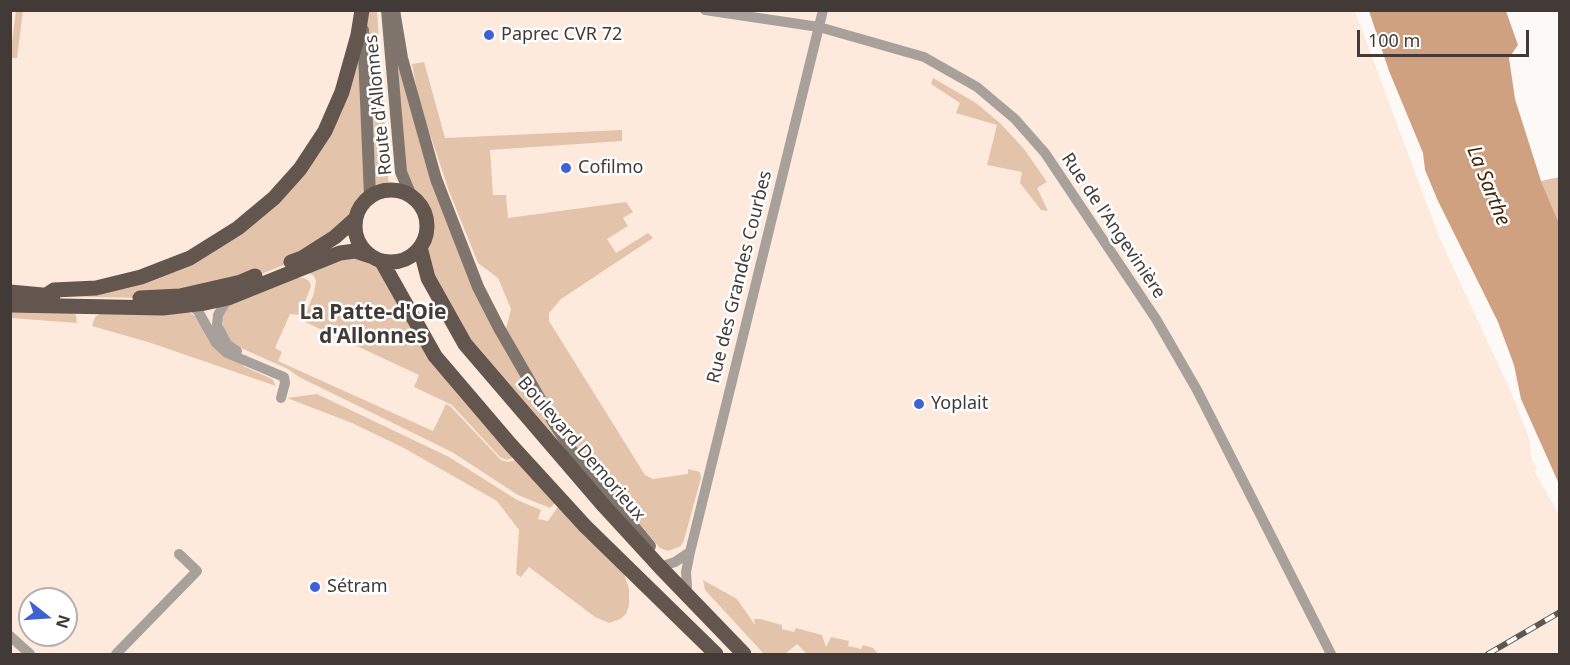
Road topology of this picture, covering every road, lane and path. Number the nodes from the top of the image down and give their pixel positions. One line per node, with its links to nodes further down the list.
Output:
1 (362, 10): 8 (main road, Route d'Allonnes); 13 (main road)
2 (387, 10): 7 (main road, Route d'Allonnes)
3 (394, 10): 21 (main road)
4 (705, 10): 6 (street, Rue de l'Angevinière)
5 (823, 10): 6 (street, Rue des Grandes Courbes)
6 (819, 27): 19 (street, Rue des Grandes Courbes); 29 (street, Rue de l'Angevinière)
7 (411, 195): 8 (main road); 10 (main road)
8 (370, 196): 9 (main road)
9 (355, 219): 11 (main road); 13 (main road)
10 (420, 247): 11 (main road); 21 (main road, Boulevard Demorieux)
11 (376, 259): 14 (main road); 27 (main road)
12 (10, 292): 13 (main road)
13 (45, 296)
14 (228, 298): 15 (main road); 17 (street)
15 (189, 304): 16 (main road); 17 (street)
16 (10, 305)
17 (255, 364): 18 (street)
18 (281, 398)
19 (690, 552): 21 (street); 22 (street, Rue des Grandes Courbes)
20 (179, 554): 26 (street)
21 (663, 566): 22 (main road); 24 (main road, Boulevard Demorieux)
22 (687, 587): 24 (main road)
23 (10, 636): 25 (street)
24 (730, 641): 28 (main road, Boulevard Demorieux)
25 (30, 654)
26 (116, 654)
27 (716, 654)
28 (744, 654)
29 (1331, 654)

